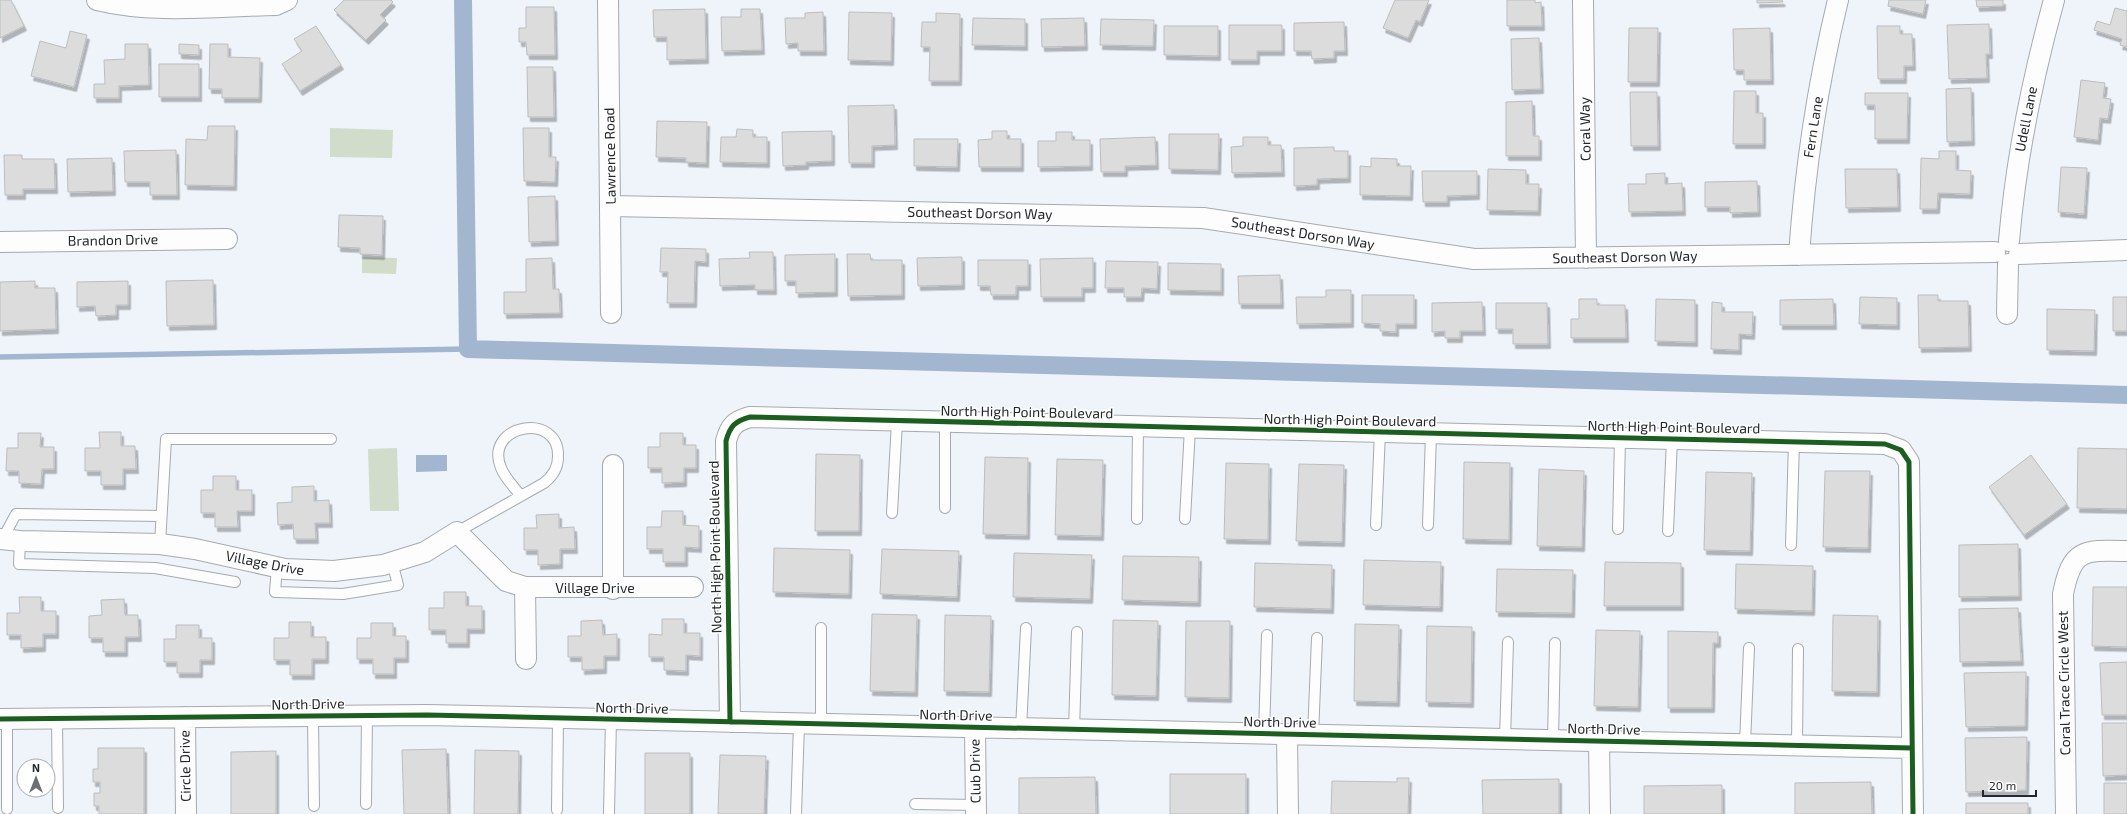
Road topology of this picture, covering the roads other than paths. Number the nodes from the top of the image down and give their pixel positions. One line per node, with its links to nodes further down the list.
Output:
1 (96, 0): 2 (street)
2 (287, 0)
3 (608, 0): 7 (street, Lawrence Road)
4 (1583, 0): 13 (street, Coral Way)
5 (1838, 0): 12 (street, Fern Lane)
6 (2054, 0): 11 (street, Udell Lane)
7 (610, 206): 13 (street, Southeast Dorson Way); 14 (street, Lawrence Road)
8 (227, 240): 9 (street, Brandon Drive)
9 (0, 242)
10 (2127, 250): 11 (street, Southeast Dorson Way)
11 (2008, 253): 12 (street, Southeast Dorson Way); 15 (street, Udell Lane)
12 (1799, 256): 13 (street, Southeast Dorson Way)
13 (1586, 258)
14 (611, 313)
15 (2006, 314)
16 (897, 421): 17 (street, North High Point Boulevard); 29 (lane); 63 (street, North High Point Boulevard)
17 (945, 422): 18 (street, North High Point Boulevard); 28 (lane)
18 (1138, 427): 19 (street, North High Point Boulevard); 31 (lane)
19 (1190, 428): 20 (street, North High Point Boulevard); 32 (lane)
20 (1380, 432): 21 (street, North High Point Boulevard); 33 (lane)
21 (1431, 434): 22 (street, North High Point Boulevard); 34 (lane)
22 (1620, 438): 24 (street, North High Point Boulevard); 35 (lane)
23 (331, 439): 30 (lane)
24 (1672, 439): 25 (street, North High Point Boulevard); 36 (lane)
25 (1794, 442): 40 (lane); 77 (street, North High Point Boulevard)
26 (613, 465): 45 (street)
27 (521, 496): 27 (lane); 37 (lane)
28 (945, 508)
29 (892, 513)
30 (161, 516): 38 (lane); 39 (lane)
31 (1137, 519)
32 (1185, 519)
33 (1376, 525)
34 (1428, 525)
35 (1618, 529)
36 (1668, 531)
37 (457, 532): 39 (street, Village Drive); 44 (street, Village Drive)
38 (8, 540): 39 (street, Village Drive); 42 (lane)
39 (160, 544)
40 (1791, 545)
41 (2127, 551): 91 (street, Coral Trace Circle West)
42 (235, 582)
43 (693, 587): 45 (street, Village Drive)
44 (525, 588): 45 (street, Village Drive); 55 (street)
45 (613, 589)
46 (821, 628): 65 (lane)
47 (1026, 628): 67 (lane)
48 (1077, 632): 68 (lane)
49 (1267, 635): 69 (lane)
50 (1317, 638): 71 (lane)
51 (1508, 642): 72 (lane)
52 (1555, 643): 73 (lane)
53 (1749, 648): 75 (lane)
54 (1798, 649): 76 (lane)
55 (526, 660)
56 (313, 716): 57 (street, North Drive); 58 (street, North Drive); 80 (lane)
57 (367, 716): 59 (street, North Drive); 78 (lane)
58 (185, 718): 61 (street, North Drive); 86 (street, Circle Drive)
59 (558, 718): 62 (street, North Drive); 84 (lane)
60 (4, 719): 61 (street, North Drive); 82 (lane)
61 (57, 719): 81 (lane)
62 (611, 719): 63 (street, North Drive); 85 (lane)
63 (730, 722): 64 (street, North Drive)
64 (799, 724): 65 (street, North Drive); 87 (lane)
65 (820, 724): 66 (street, North Drive)
66 (975, 728): 67 (street, North Drive); 83 (street, Club Drive)
67 (1022, 729): 68 (street, North Drive)
68 (1074, 730): 69 (street, North Drive)
69 (1264, 734): 70 (street, North Drive)
70 (1287, 734): 71 (street, North Drive); 88 (street)
71 (1313, 735): 72 (street, North Drive)
72 (1505, 739): 73 (street, North Drive)
73 (1553, 740): 74 (street, North Drive)
74 (1599, 740): 75 (street, North Drive); 89 (street)
75 (1745, 744): 76 (street, North Drive)
76 (1797, 745): 77 (street, North Drive)
77 (1912, 748): 90 (street, North High Point Boulevard)
78 (366, 804)
79 (915, 804): 83 (lane)
80 (314, 806)
81 (58, 808)
82 (7, 809)
83 (976, 809)
84 (557, 810)
85 (609, 813)
86 (186, 814)
87 (796, 814)
88 (1288, 814)
89 (1600, 814)
90 (1913, 814)
91 (2066, 814)

